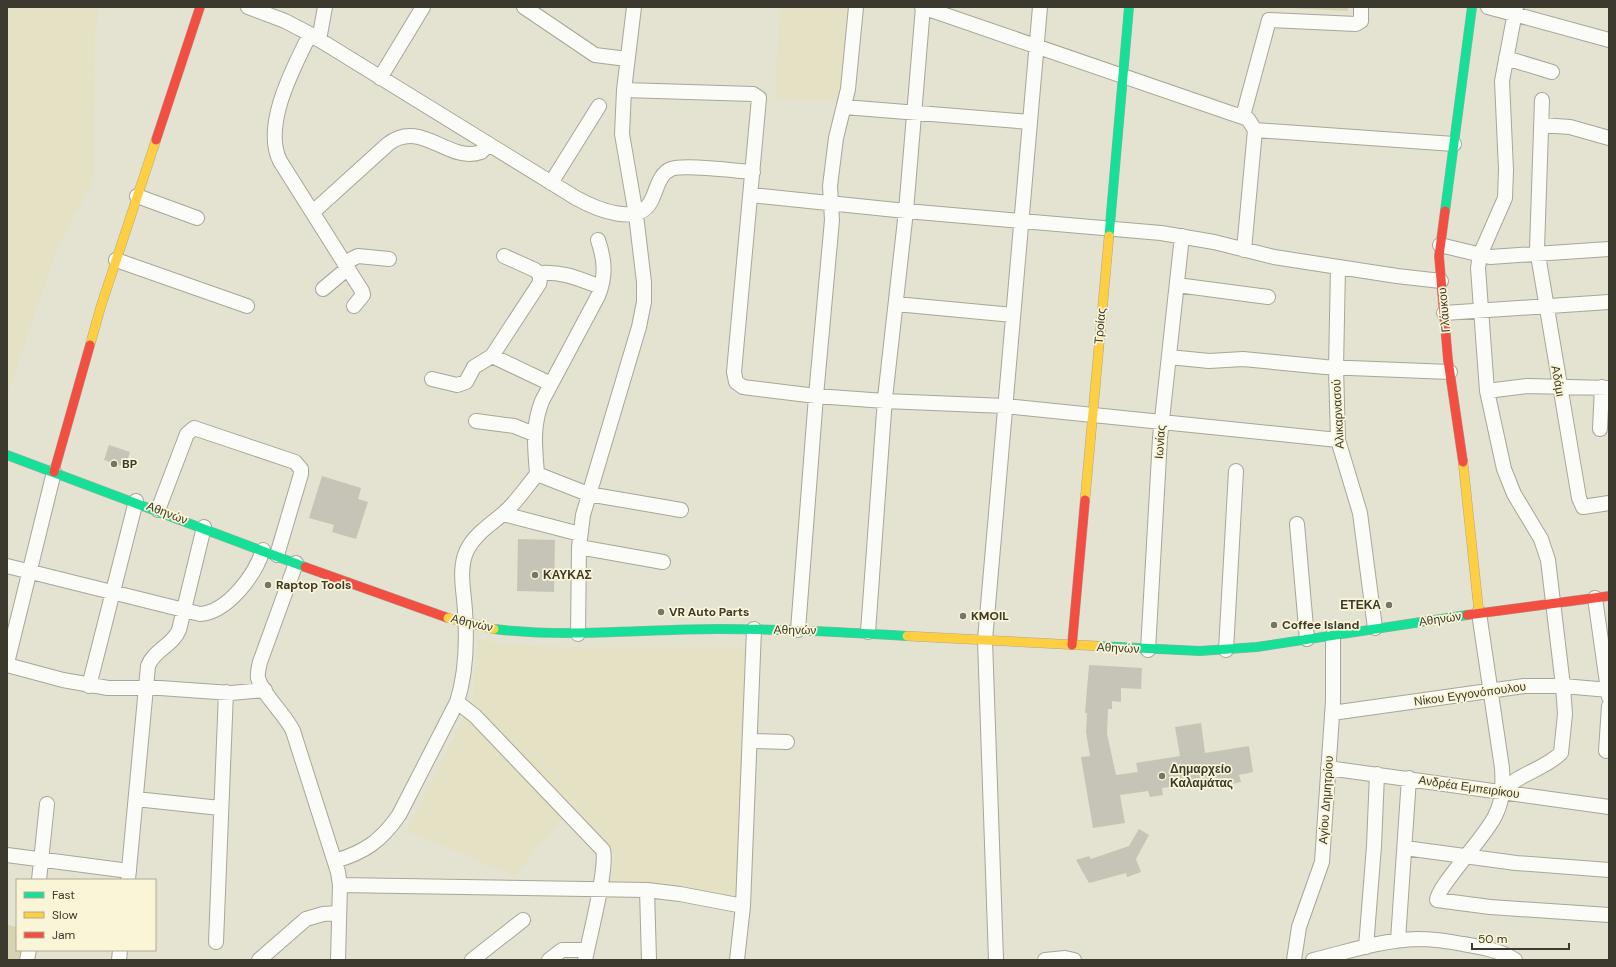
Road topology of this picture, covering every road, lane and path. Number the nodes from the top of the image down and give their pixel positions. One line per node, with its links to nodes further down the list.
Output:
1 (200, 7): 38 (street)
2 (248, 7): 15 (street)
3 (325, 7): 15 (street)
4 (423, 7): 22 (street)
5 (524, 7): 19 (street)
6 (634, 7): 19 (street)
7 (856, 7): 26 (street)
8 (922, 7): 17 (street); 27 (street)
9 (1040, 7): 17 (street)
10 (1129, 7): 21 (street, Τροίας)
11 (1362, 7): 28 (street)
12 (1472, 7): 33 (street, Γλάυκου)
13 (1488, 7): 14 (street)
14 (1515, 11): 16 (street); 18 (street)
15 (314, 37): 22 (street); 41 (street)
16 (1609, 40)
17 (1037, 47): 21 (street); 29 (street)
18 (1506, 58): 20 (street); 52 (street)
19 (627, 59): 23 (street)
20 (1552, 72)
21 (1124, 75): 28 (street); 45 (street, Τροίας)
22 (380, 78): 34 (street)
23 (624, 90): 35 (street); 42 (street)
24 (1542, 100): 30 (street, Αδάμι)
25 (599, 106): 36 (street)
26 (844, 107): 27 (street); 39 (street)
27 (914, 113): 29 (street); 40 (street)
28 (1243, 116): 31 (street)
29 (1030, 122): 44 (street)
30 (1540, 125): 32 (street); 51 (street, Αδάμι)
31 (1255, 130): 33 (street); 49 (street)
32 (1609, 138)
33 (1454, 144): 48 (street, Γλάυκου)
34 (488, 145): 36 (street); 41 (street)
35 (753, 172): 37 (street); 42 (street)
36 (552, 183): 42 (street)
37 (751, 195): 39 (street); 81 (street)
38 (137, 196): 43 (street); 55 (street)
39 (831, 202): 40 (street); 81 (street)
40 (906, 211): 44 (street); 65 (street)
41 (313, 212): 56 (street)
42 (636, 215): 94 (street)
43 (197, 218)
44 (1022, 221): 45 (street); 71 (street)
45 (1109, 229): 46 (street); 84 (street, Τροίας)
46 (1182, 236): 49 (street); 60 (street, Ιωνίας)
47 (598, 240): 61 (street)
48 (1440, 245): 52 (street); 59 (street, Γλάυκου)
49 (1244, 250): 57 (street)
50 (1609, 250): 51 (street)
51 (1537, 253): 52 (street); 68 (street, Αδάμι)
52 (1480, 255): 69 (street)
53 (504, 256): 58 (street)
54 (389, 259): 56 (street)
55 (116, 260): 66 (street); 92 (street)
56 (346, 266): 62 (street); 67 (street)
57 (1338, 267): 59 (street); 74 (street, Αλικαρνασού)
58 (539, 273): 61 (street); 72 (street)
59 (1441, 281): 70 (street, Γλάυκου)
60 (1177, 285): 63 (street); 73 (street, Ιωνίας)
61 (601, 287): 77 (street)
62 (323, 289)
63 (1268, 297)
64 (1609, 302): 68 (street)
65 (896, 304): 71 (street); 82 (street)
66 (247, 306)
67 (354, 306)
68 (1546, 306): 69 (street); 78 (street, Αδάμι)
69 (1481, 310): 70 (street); 80 (street)
70 (1444, 313): 75 (street, Γλάυκου)
71 (1013, 315): 83 (street)
72 (492, 356): 76 (street); 77 (street)
73 (1169, 357): 74 (street); 86 (street, Ιωνίας)
74 (1336, 368): 75 (street); 89 (street, Αλικαρνασού)
75 (1450, 372): 113 (street, Γλάυκου)
76 (432, 379)
77 (551, 384): 88 (street)
78 (1559, 386): 79 (street); 80 (street); 96 (street, Αδάμι)
79 (1605, 387): 87 (street)
80 (1487, 391): 111 (street)
81 (816, 396): 82 (street); 116 (street)
82 (885, 401): 83 (street); 117 (street)
83 (1006, 406): 84 (street); 120 (street)
84 (1092, 415): 86 (street); 122 (street, Τροίας)
85 (476, 421): 88 (street)
86 (1161, 422): 89 (street); 123 (street, Ιωνίας)
87 (1600, 429)
88 (534, 434): 93 (street)
89 (1338, 440): 114 (street, Αλικαρνασού)
90 (7, 455): 92 (street, Αθηνών)
91 (1236, 470): 124 (street)
92 (54, 472): 95 (street, Αθηνών); 108 (street)
93 (537, 474): 94 (street); 99 (street)
94 (588, 494): 98 (street); 102 (street)
95 (136, 501): 97 (street, Αθηνών); 109 (street)
96 (1609, 503)
97 (158, 510): 101 (street, Αθηνών); 104 (street)
98 (681, 510)
99 (503, 514): 102 (street); 134 (street)
100 (1297, 524): 121 (street)
101 (204, 527): 103 (street, Αθηνών); 112 (street)
102 (579, 541): 105 (street); 118 (street)
103 (263, 550): 104 (street, Αθηνών); 112 (street)
104 (276, 555): 106 (street, Αθηνών)
105 (663, 562)
106 (296, 563): 118 (street, Αθηνών, bridge); 129 (street)
107 (7, 566): 108 (street)
108 (30, 572): 109 (street); 125 (street)
109 (112, 591): 112 (street); 126 (street)
110 (1602, 597): 111 (street, Αθηνών); 131 (street)
111 (1554, 603): 113 (street, Αθηνών); 127 (street)
112 (184, 611): 128 (street)
113 (1479, 613): 114 (street, Αθηνών); 130 (street)
114 (1374, 628): 119 (street, Αθηνών)
115 (754, 629): 116 (street, Αθηνών); 118 (street, Αθηνών); 137 (street)
116 (798, 630): 117 (street, Αθηνών)
117 (868, 632): 120 (street, Αθηνών)
118 (578, 634)
119 (1333, 635): 121 (street, Αθηνών); 136 (street, Αγίου Δημητρίου)
120 (985, 640): 122 (street, Αθηνών); 173 (street)
121 (1307, 640): 124 (street, Αθηνών)
122 (1072, 645): 123 (street, Αθηνών)
123 (1148, 650): 124 (street, Αθηνών)
124 (1226, 650)
125 (7, 664): 126 (street)
126 (89, 686): 128 (street)
127 (1563, 686): 130 (street, Νίκου Εγγονόπουλου); 131 (street, Νίκου Εγγονόπουλου); 143 (street)
128 (145, 688): 132 (street); 144 (street)
129 (265, 690): 132 (street); 152 (street)
130 (1491, 690): 136 (street, Νίκου Εγγονόπουλου); 143 (street)
131 (1609, 690): 133 (street)
132 (226, 692): 147 (street)
133 (1609, 697)
134 (457, 702): 152 (street); 157 (street)
135 (1609, 706): 139 (street)
136 (1332, 713): 140 (street, Αγίου Δημητρίου)
137 (751, 741): 138 (street); 159 (street)
138 (787, 742)
139 (1606, 751)
140 (1328, 768): 141 (street, Ανδρέα Εμπειρίκου); 176 (street, Αγίου Δημητρίου)
141 (1377, 774): 142 (street, Ανδρέα Εμπειρίκου); 165 (street)
142 (1409, 778): 143 (street, Ανδρέα Εμπειρίκου); 148 (street)
143 (1502, 791): 146 (street, Ανδρέα Εμπειρίκου); 150 (street)
144 (136, 799): 147 (street); 154 (street)
145 (47, 804): 151 (street)
146 (1609, 807)
147 (220, 808): 164 (street)
148 (1405, 848): 150 (street); 163 (street)
149 (7, 855): 151 (street)
150 (1468, 856): 153 (street); 161 (street)
151 (40, 859): 154 (street); 155 (street)
152 (335, 861): 156 (street)
153 (1609, 870)
154 (128, 875)
155 (39, 879)
156 (340, 886): 157 (street); 160 (street)
157 (600, 889): 158 (street); 166 (street)
158 (648, 890): 159 (street); 171 (street)
159 (743, 906): 172 (street)
160 (339, 914): 167 (street); 168 (street)
161 (1609, 915)
162 (523, 920): 169 (street)
163 (1398, 940): 165 (street); 178 (street)
164 (216, 942)
165 (1366, 947): 177 (street)
166 (586, 955): 170 (street)
167 (259, 960)
168 (338, 960)
169 (472, 960)
170 (549, 960)
171 (649, 960)
172 (737, 960)
173 (996, 960)
174 (1045, 960): 175 (street)
175 (1074, 960)
176 (1294, 960)
177 (1313, 960)
178 (1515, 960)

